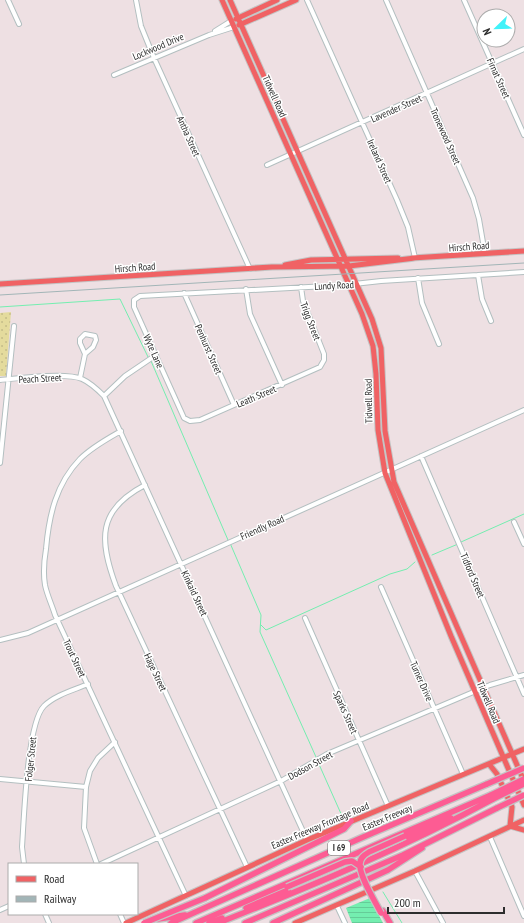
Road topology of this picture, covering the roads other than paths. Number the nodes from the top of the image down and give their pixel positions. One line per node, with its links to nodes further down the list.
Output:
1 (8, 0): 12 (street)
2 (136, 0): 17 (street, Antha Street)
3 (222, 0): 11 (main road, Tidwell Road)
4 (230, 0): 10 (main road, Tidwell Road)
5 (277, 0): 10 (main road, Lockwood Drive)
6 (296, 0): 13 (main road, Lockwood Drive)
7 (307, 0): 23 (street, Ireland Street)
8 (386, 0): 22 (street, Tronewood Street)
9 (464, 0): 18 (street, Firnat Street)
10 (238, 18): 11 (main road, Lockwood Drive); 13 (main road, Tidwell Road)
11 (232, 21): 14 (main road, Tidwell Road); 15 (street, Lockwood Drive)
12 (19, 24)
13 (241, 24): 14 (main road, Lockwood Drive); 20 (main road, Tidwell Road)
14 (234, 27): 15 (street, Lockwood Drive); 21 (main road, Tidwell Road)
15 (209, 35): 17 (street, Lockwood Drive)
16 (524, 49): 18 (street, Lavender Street)
17 (154, 58): 19 (street, Lockwood Drive); 38 (street, Antha Street)
18 (492, 63): 22 (street, Lavender Street); 24 (street, Firnat Street)
19 (114, 75)
20 (268, 86): 21 (main road); 25 (main road, Tidwell Road)
21 (261, 88): 26 (main road, Tidwell Road)
22 (427, 94): 23 (street, Lavender Street); 31 (street, Tronewood Street)
23 (362, 122): 25 (street, Lavender Street); 32 (street, Ireland Street)
24 (524, 134)
25 (297, 151): 26 (street, Lavender Street); 28 (main road, Tidwell Road)
26 (291, 154): 27 (street, Lavender Street); 29 (main road, Tidwell Road)
27 (267, 165)
28 (317, 195): 29 (main road); 34 (main road, Tidwell Road)
29 (311, 198): 33 (main road, Tidwell Road)
30 (524, 251): 31 (main road, Hirsch Road)
31 (485, 254): 32 (main road, Hirsch Road)
32 (415, 258): 34 (main road, Hirsch Road); 36 (main road, Hirsch Road)
33 (338, 259): 34 (main road, Hirsch Road); 35 (main road, Tidwell Road); 37 (main road, Hirsch Road)
34 (345, 259): 36 (main road, Tidwell Road)
35 (341, 266): 36 (main road, Hirsch Road); 37 (main road, Hirsch Road); 44 (main road, Tidwell Road)
36 (348, 266): 43 (main road, Tidwell Road)
37 (272, 267): 38 (main road, Hirsch Road)
38 (250, 269): 42 (main road, Hirsch Road)
39 (524, 272): 40 (street, Lundy Road)
40 (478, 274): 41 (street, Lundy Road); 49 (street)
41 (418, 278): 43 (street, Lundy Road); 51 (street)
42 (0, 284)
43 (357, 284): 44 (street, Lundy Road); 52 (main road, Tidwell Road)
44 (350, 285): 45 (street, Lundy Road); 53 (main road, Tidwell Road)
45 (301, 287): 46 (street, Lundy Road); 55 (street, Trigg Street)
46 (246, 289): 47 (street, Lundy Road); 60 (street)
47 (184, 293): 48 (street, Lundy Road); 62 (street, Penhurst Street)
48 (143, 296): 56 (street, Wyte Lane)
49 (491, 321)
50 (14, 326): 58 (street)
51 (439, 344)
52 (380, 345): 53 (main road); 63 (main road, Tidwell Road)
53 (373, 346): 63 (main road, Tidwell Road)
54 (85, 354): 54 (street); 57 (street)
55 (324, 354): 60 (street, Leath Street)
56 (154, 356): 61 (street); 65 (street, Wyte Lane)
57 (80, 378): 58 (street, Peach Street); 61 (street, Kinkaid Street)
58 (8, 379): 59 (street, Peach Street); 68 (street)
59 (0, 380)
60 (282, 385): 62 (street, Leath Street)
61 (104, 396): 66 (street, Kinkaid Street)
62 (234, 405): 65 (street, Leath Street)
63 (380, 407): 69 (main road, Tidwell Road); 70 (main road, Tidwell Road)
64 (524, 410): 67 (street, Friendly Road)
65 (180, 411)
66 (121, 431): 71 (street, Kinkaid Street); 80 (street, Trout Street)
67 (422, 456): 69 (street, Friendly Road); 85 (street, Tidford Street)
68 (0, 463)
69 (391, 470): 70 (street, Friendly Road); 73 (main road, Tidwell Road)
70 (385, 473): 74 (main road, Tidwell Road); 76 (street, Friendly Road)
71 (145, 485): 76 (street, Kinkaid Street); 78 (street, Hage Street)
72 (514, 522): 75 (street)
73 (415, 530): 74 (main road); 81 (main road, Tidwell Road)
74 (409, 533): 82 (main road, Tidwell Road)
75 (524, 544)
76 (181, 563): 78 (street, Friendly Road); 101 (street, Kinkaid Street)
77 (381, 587): 90 (street, Turner Drive)
78 (118, 592): 80 (street, Friendly Road); 109 (street, Hage Street)
79 (305, 618): 91 (street, Sparks Street)
80 (57, 619): 83 (street, Friendly Road); 86 (street, Trout Street)
81 (461, 632): 82 (main road); 87 (main road, Tidwell Road)
82 (451, 636): 88 (main road, Tidwell Road)
83 (0, 640)
84 (524, 675): 85 (street, Dodson Street)
85 (517, 677): 87 (street, Dodson Street); 89 (street, Tidford Street)
86 (88, 684): 92 (street, Trout Street); 102 (street, Folger Street)
87 (483, 688): 88 (street, Dodson Street); 94 (main road, Tidwell Road)
88 (475, 691): 90 (street, Dodson Street); 95 (main road, Tidwell Road)
89 (524, 694)
90 (434, 709): 91 (street, Dodson Street); 98 (street, Turner Drive)
91 (359, 741): 101 (street, Dodson Street); 108 (street, Sparks Street)
92 (115, 742): 104 (street); 116 (street, Trout Street)
93 (524, 749): 94 (main road, Eastex Freeway Frontage Road)
94 (512, 754): 95 (main road, Eastex Freeway Frontage Road); 100 (main road, Tidwell Road)
95 (503, 757): 96 (main road, Eastex Freeway Frontage Road); 107 (main road, Tidwell Road)
96 (489, 764): 98 (main road, Eastex Freeway Frontage Road); 112 (main road)
97 (524, 768): 130 (highway, Eastex Freeway / I 69, bridge)
98 (463, 774): 108 (main road, Eastex Freeway Frontage Road)
99 (0, 779): 102 (street)
100 (524, 780): 106 (highway, I 69, bridge)
101 (281, 781): 109 (street, Dodson Street); 117 (street, Kinkaid Street)
102 (28, 782): 104 (street); 119 (street, Folger Street)
103 (524, 784): 106 (highway, I 69, bridge)
104 (86, 787): 120 (street)
105 (524, 795): 118 (highway, bridge)
106 (492, 797): 114 (highway); 135 (highway, I 69); 138 (highway)
107 (524, 805)
108 (388, 806): 111 (main road, Eastex Freeway Frontage Road)
109 (220, 810): 116 (street, Dodson Street); 123 (street, Hage Street)
110 (524, 820): 112 (main road)
111 (351, 821): 117 (main road, Eastex Freeway Frontage Road); 133 (highway, bridge)
112 (510, 826): 113 (main road); 115 (main road)
113 (524, 830)
114 (405, 837): 122 (highway, bridge); 125 (highway, bridge)
115 (490, 837): 124 (main road); 131 (street)
116 (158, 838): 121 (street, Dodson Street); 127 (street, Trout Street)
117 (307, 840): 123 (main road, Eastex Freeway Frontage Road)
118 (430, 842): 139 (highway); 140 (highway)
119 (24, 863)
120 (97, 863)
121 (103, 863)
122 (359, 865): 125 (highway, bridge); 126 (highway, bridge)
123 (247, 867): 127 (main road, Eastex Freeway Frontage Road)
124 (415, 871): 128 (main road); 145 (street)
125 (363, 872): 126 (highway); 129 (highway, bridge)
126 (287, 889): 136 (highway); 137 (highway)
127 (186, 896): 132 (main road, Eastex Freeway Frontage Road)
128 (337, 906): 141 (main road); 142 (street)
129 (382, 912): 143 (highway); 144 (highway)
130 (191, 914): 133 (highway); 134 (highway, Eastex Freeway / I 69)
131 (524, 916)
132 (125, 923)
133 (144, 923)
134 (171, 923)
135 (196, 923)
136 (202, 923)
137 (209, 923)
138 (218, 923)
139 (245, 923)
140 (273, 923)
141 (295, 923)
142 (345, 923)
143 (386, 923)
144 (390, 923)
145 (443, 923)

